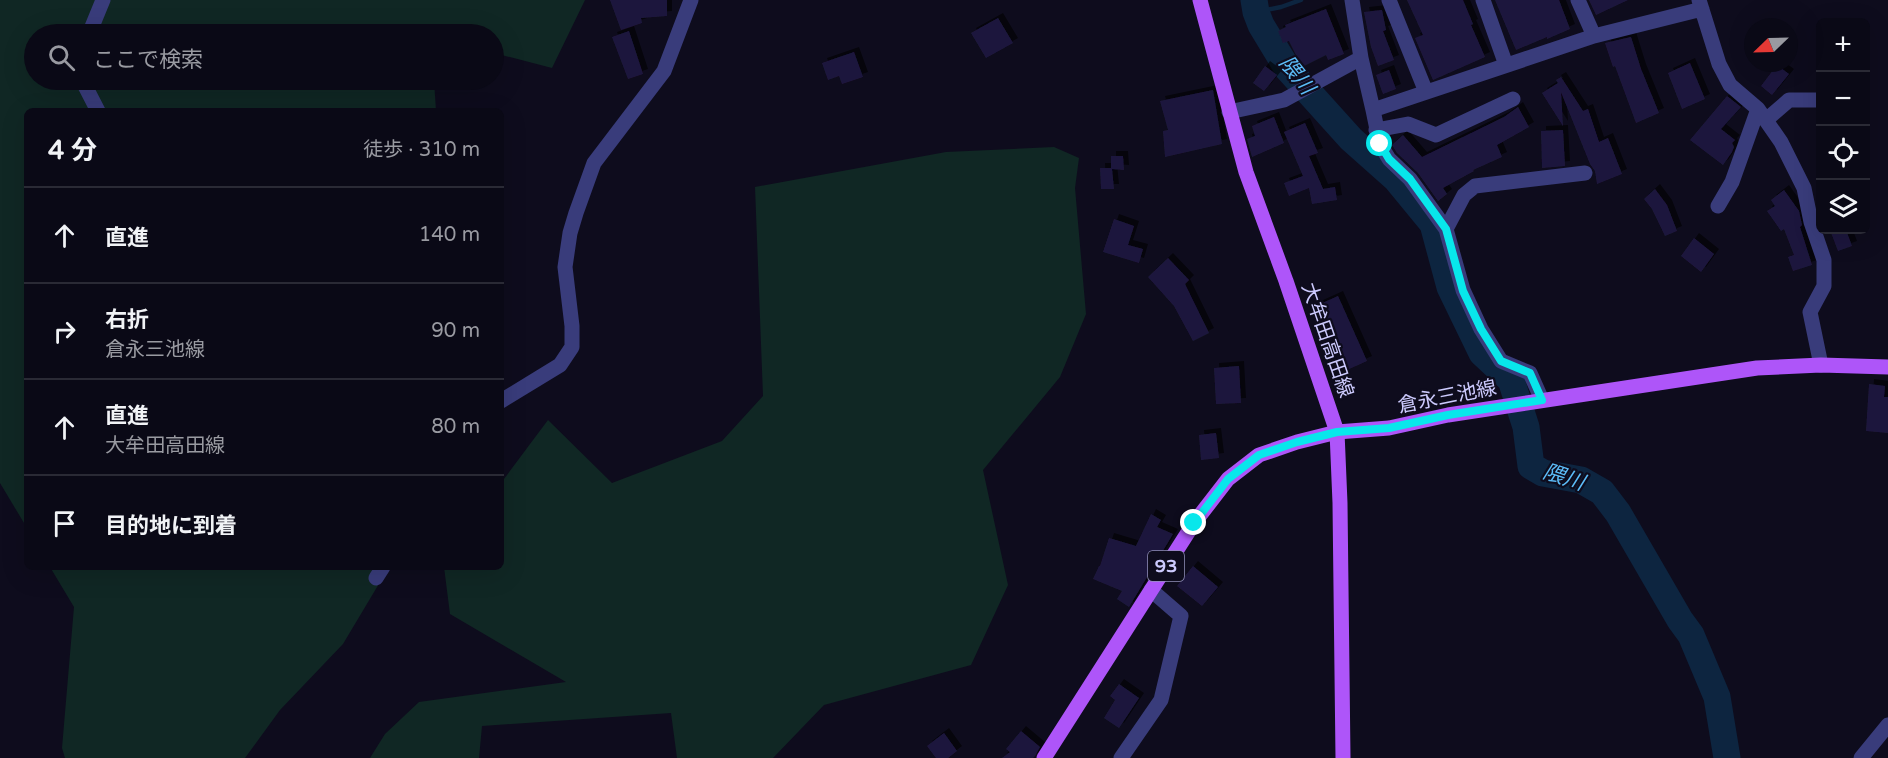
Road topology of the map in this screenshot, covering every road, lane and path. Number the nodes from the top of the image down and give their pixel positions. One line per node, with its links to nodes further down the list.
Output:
1 (103, 0): 9 (street)
2 (691, 0): 27 (street)
3 (1200, 0): 19 (main road, 大牟田高田線)
4 (1352, 0): 11 (street)
5 (1389, 0): 14 (street)
6 (1483, 0): 12 (street)
7 (1578, 0): 10 (street)
8 (1700, 4): 10 (street); 20 (street)
9 (93, 24)
10 (1594, 36): 12 (street)
11 (1361, 58): 18 (street); 19 (street)
12 (1506, 65): 14 (street)
13 (87, 90): 17 (street)
14 (1426, 92): 18 (street)
15 (1513, 99): 21 (street)
16 (1816, 100): 20 (street)
17 (96, 108)
18 (1373, 110): 21 (street)
19 (1229, 112): 29 (main road, 大牟田高田線)
20 (1762, 114): 23 (street); 25 (street)
21 (1377, 130): 24 (street)
22 (1585, 173): 24 (street)
23 (1718, 206)
24 (1446, 229): 28 (street)
25 (1821, 365): 26 (main road, 倉永三池線); 28 (main road, 倉永三池線)
26 (1888, 367)
27 (504, 398)
28 (1542, 400): 29 (main road, 倉永三池線)
29 (1337, 432): 30 (main road, 93); 34 (main road)
30 (1150, 590): 32 (main road, 93); 33 (street)
31 (1888, 725): 35 (street)
32 (1044, 758)
33 (1121, 758)
34 (1343, 758)
35 (1861, 758)

